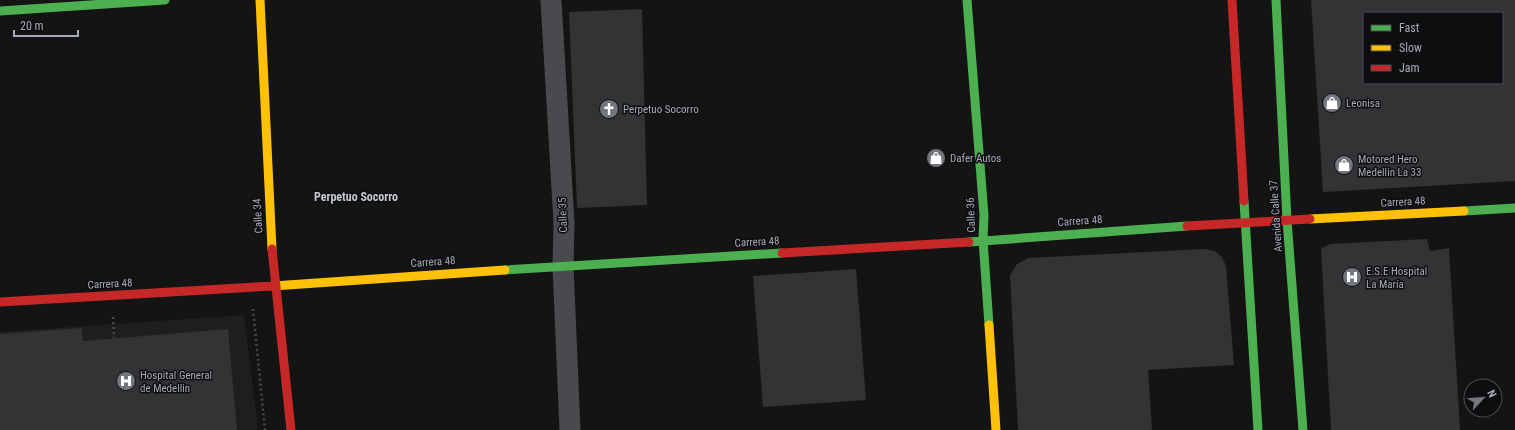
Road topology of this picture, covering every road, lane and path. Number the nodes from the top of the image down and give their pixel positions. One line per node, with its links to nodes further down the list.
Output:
1 (165, 0): 7 (street)
2 (260, 0): 13 (street, Calle 34)
3 (551, 0): 12 (street, Calle 35)
4 (967, 0): 11 (street, Calle 36)
5 (1232, 0): 10 (street)
6 (1276, 0): 9 (street, Avenida Calle 37)
7 (0, 11)
8 (1515, 208): 9 (street, Carrera 48)
9 (1288, 220): 10 (street, Carrera 48); 23 (street, Avenida Calle 37)
10 (1246, 223): 11 (street, Carrera 48); 22 (street)
11 (984, 240): 12 (street, Carrera 48); 21 (street, Calle 36)
12 (563, 266): 13 (street, Carrera 48); 20 (street, Calle 35)
13 (275, 286): 14 (street, Carrera 48); 19 (street, Calle 34)
14 (251, 288): 15 (street, Carrera 48); 18 (path)
15 (0, 302)
16 (112, 314): 17 (path)
17 (114, 338)
18 (265, 430)
19 (291, 430)
20 (570, 430)
21 (996, 430)
22 (1258, 430)
23 (1303, 430)

